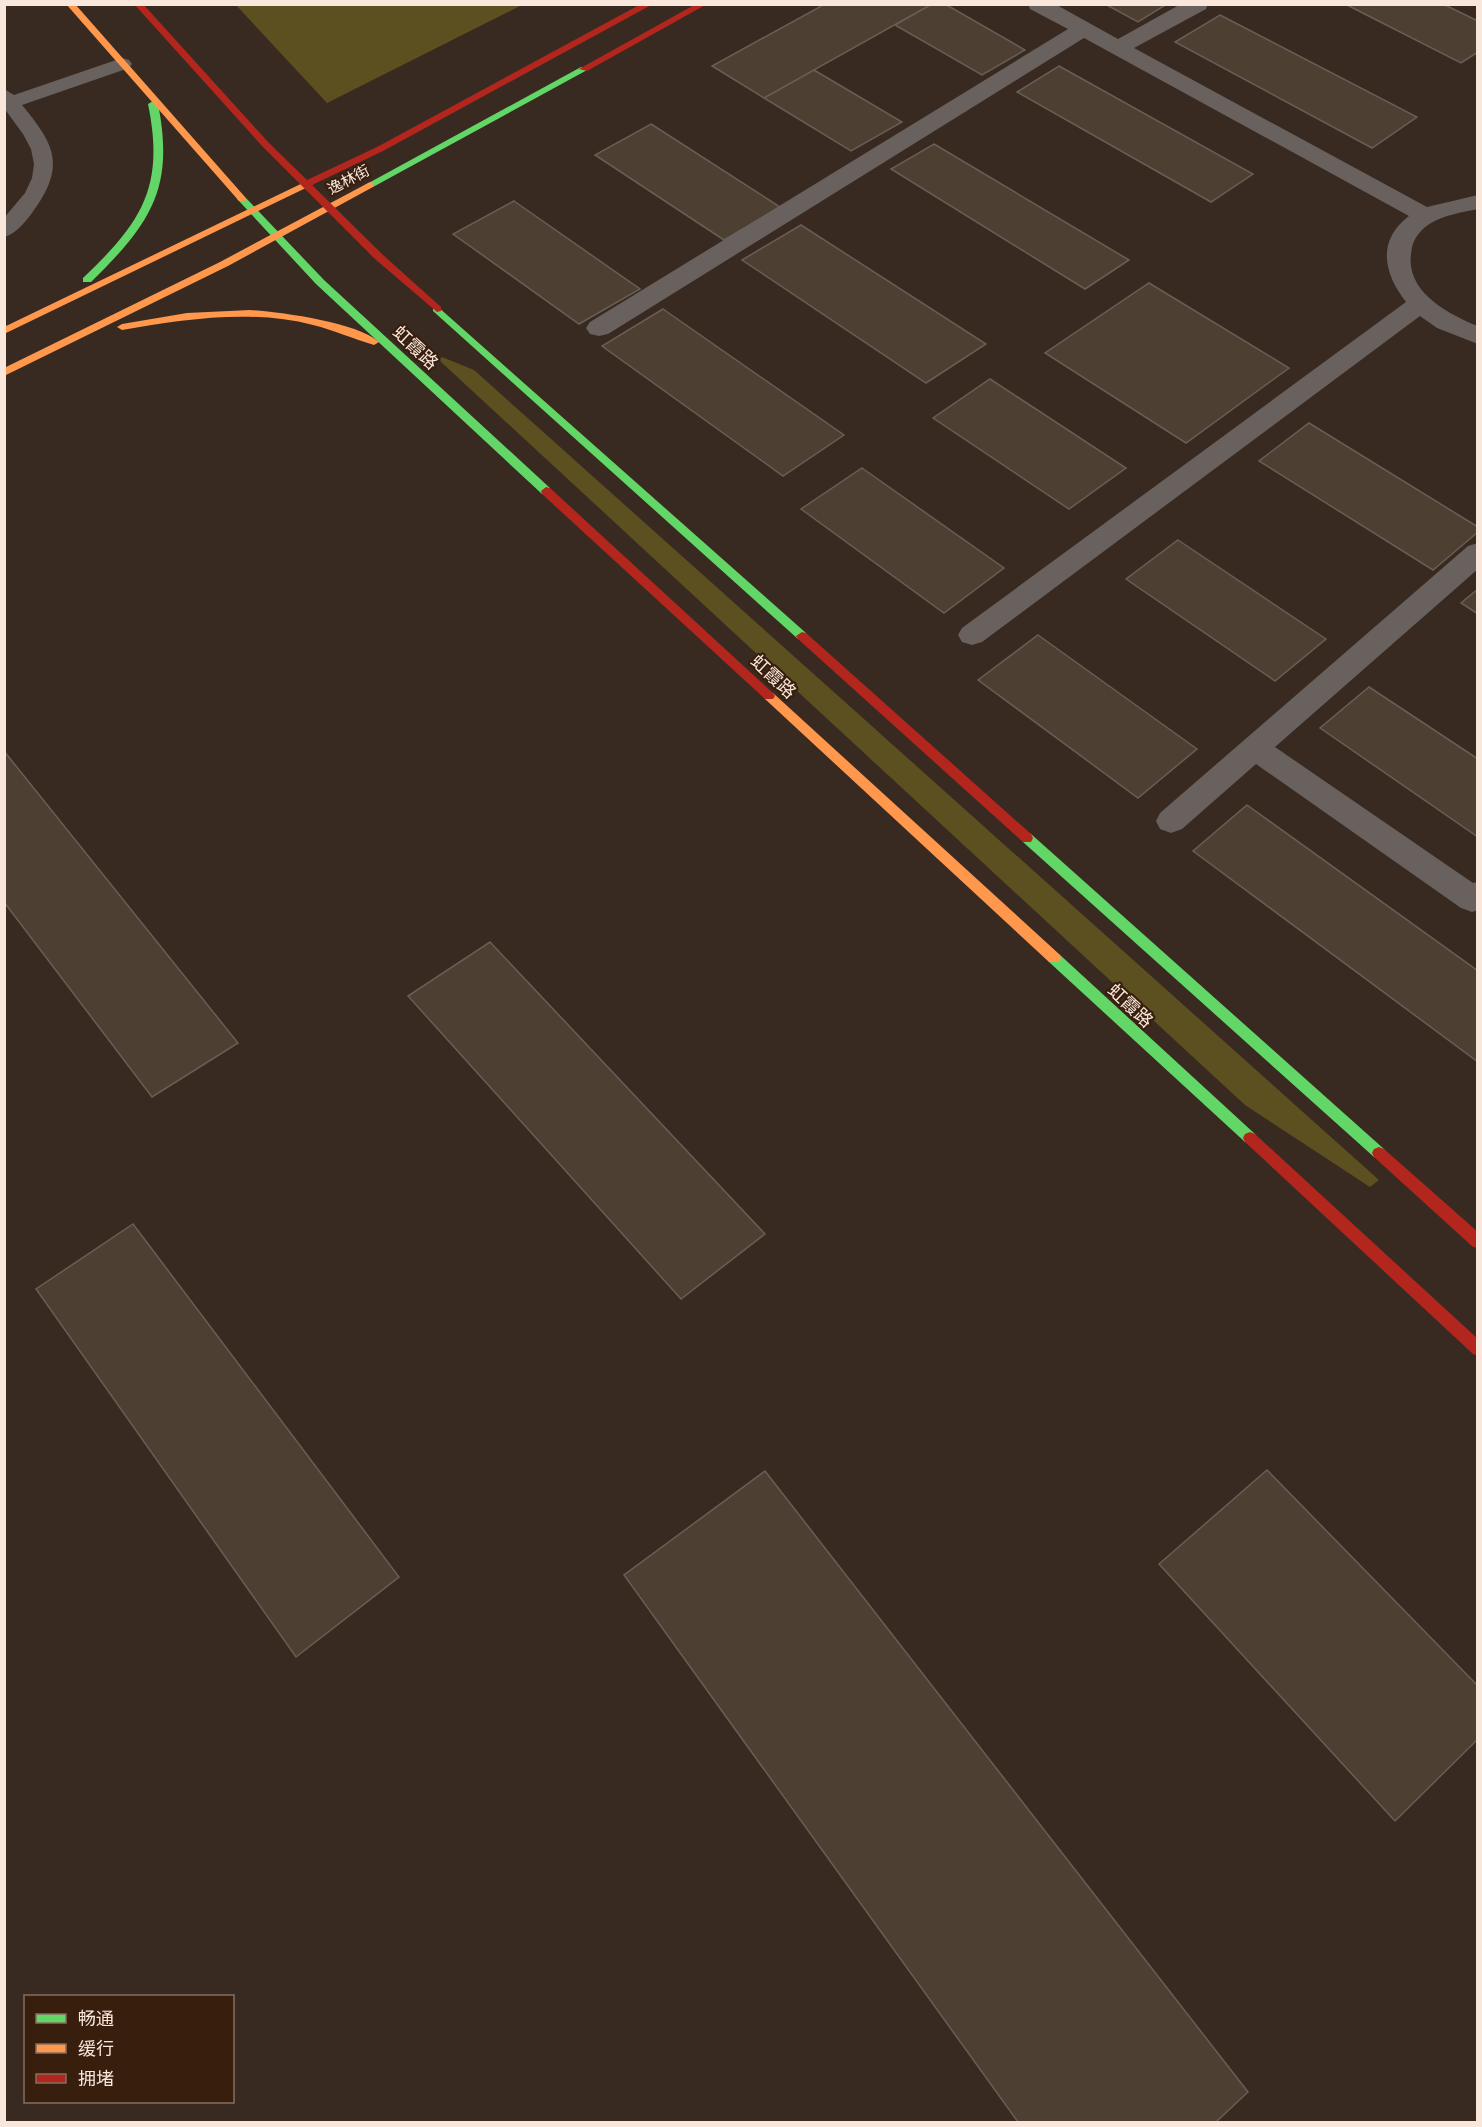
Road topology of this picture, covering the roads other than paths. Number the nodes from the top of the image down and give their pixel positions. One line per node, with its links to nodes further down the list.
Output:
1 (70, 4): 9 (street, 虹霞路)
2 (138, 4): 12 (street)
3 (649, 4): 12 (street, 逸林街)
4 (703, 4): 14 (street, 逸林街)
5 (1038, 4): 7 (street)
6 (1198, 4): 8 (street)
7 (1084, 29): 8 (street); 21 (street)
8 (1118, 48): 16 (street)
9 (116, 57): 10 (lane); 11 (street, 虹霞路)
10 (7, 94): 17 (lane)
11 (150, 97): 15 (street, 虹霞路); 20 (street)
12 (306, 185): 14 (street); 15 (street, 逸林街)
13 (1478, 202): 16 (street)
14 (329, 208): 18 (street, 逸林街); 32 (street)
15 (252, 211): 18 (street, 虹霞路); 20 (street, 逸林街)
16 (1424, 215): 19 (street)
17 (4, 231)
18 (276, 236): 24 (street, 逸林街); 25 (street, 虹霞路)
19 (1420, 304): 23 (street); 28 (street)
20 (37, 315): 22 (street, 逸林街)
21 (599, 328)
22 (4, 331)
23 (1478, 336)
24 (65, 343): 25 (street); 26 (street, 逸林街)
25 (399, 355): 33 (street, 虹霞路)
26 (4, 373)
27 (1478, 553): 29 (street)
28 (972, 635)
29 (1254, 748): 30 (street); 31 (street)
30 (1171, 821)
31 (1478, 894)
32 (1478, 1242)
33 (1478, 1349)

